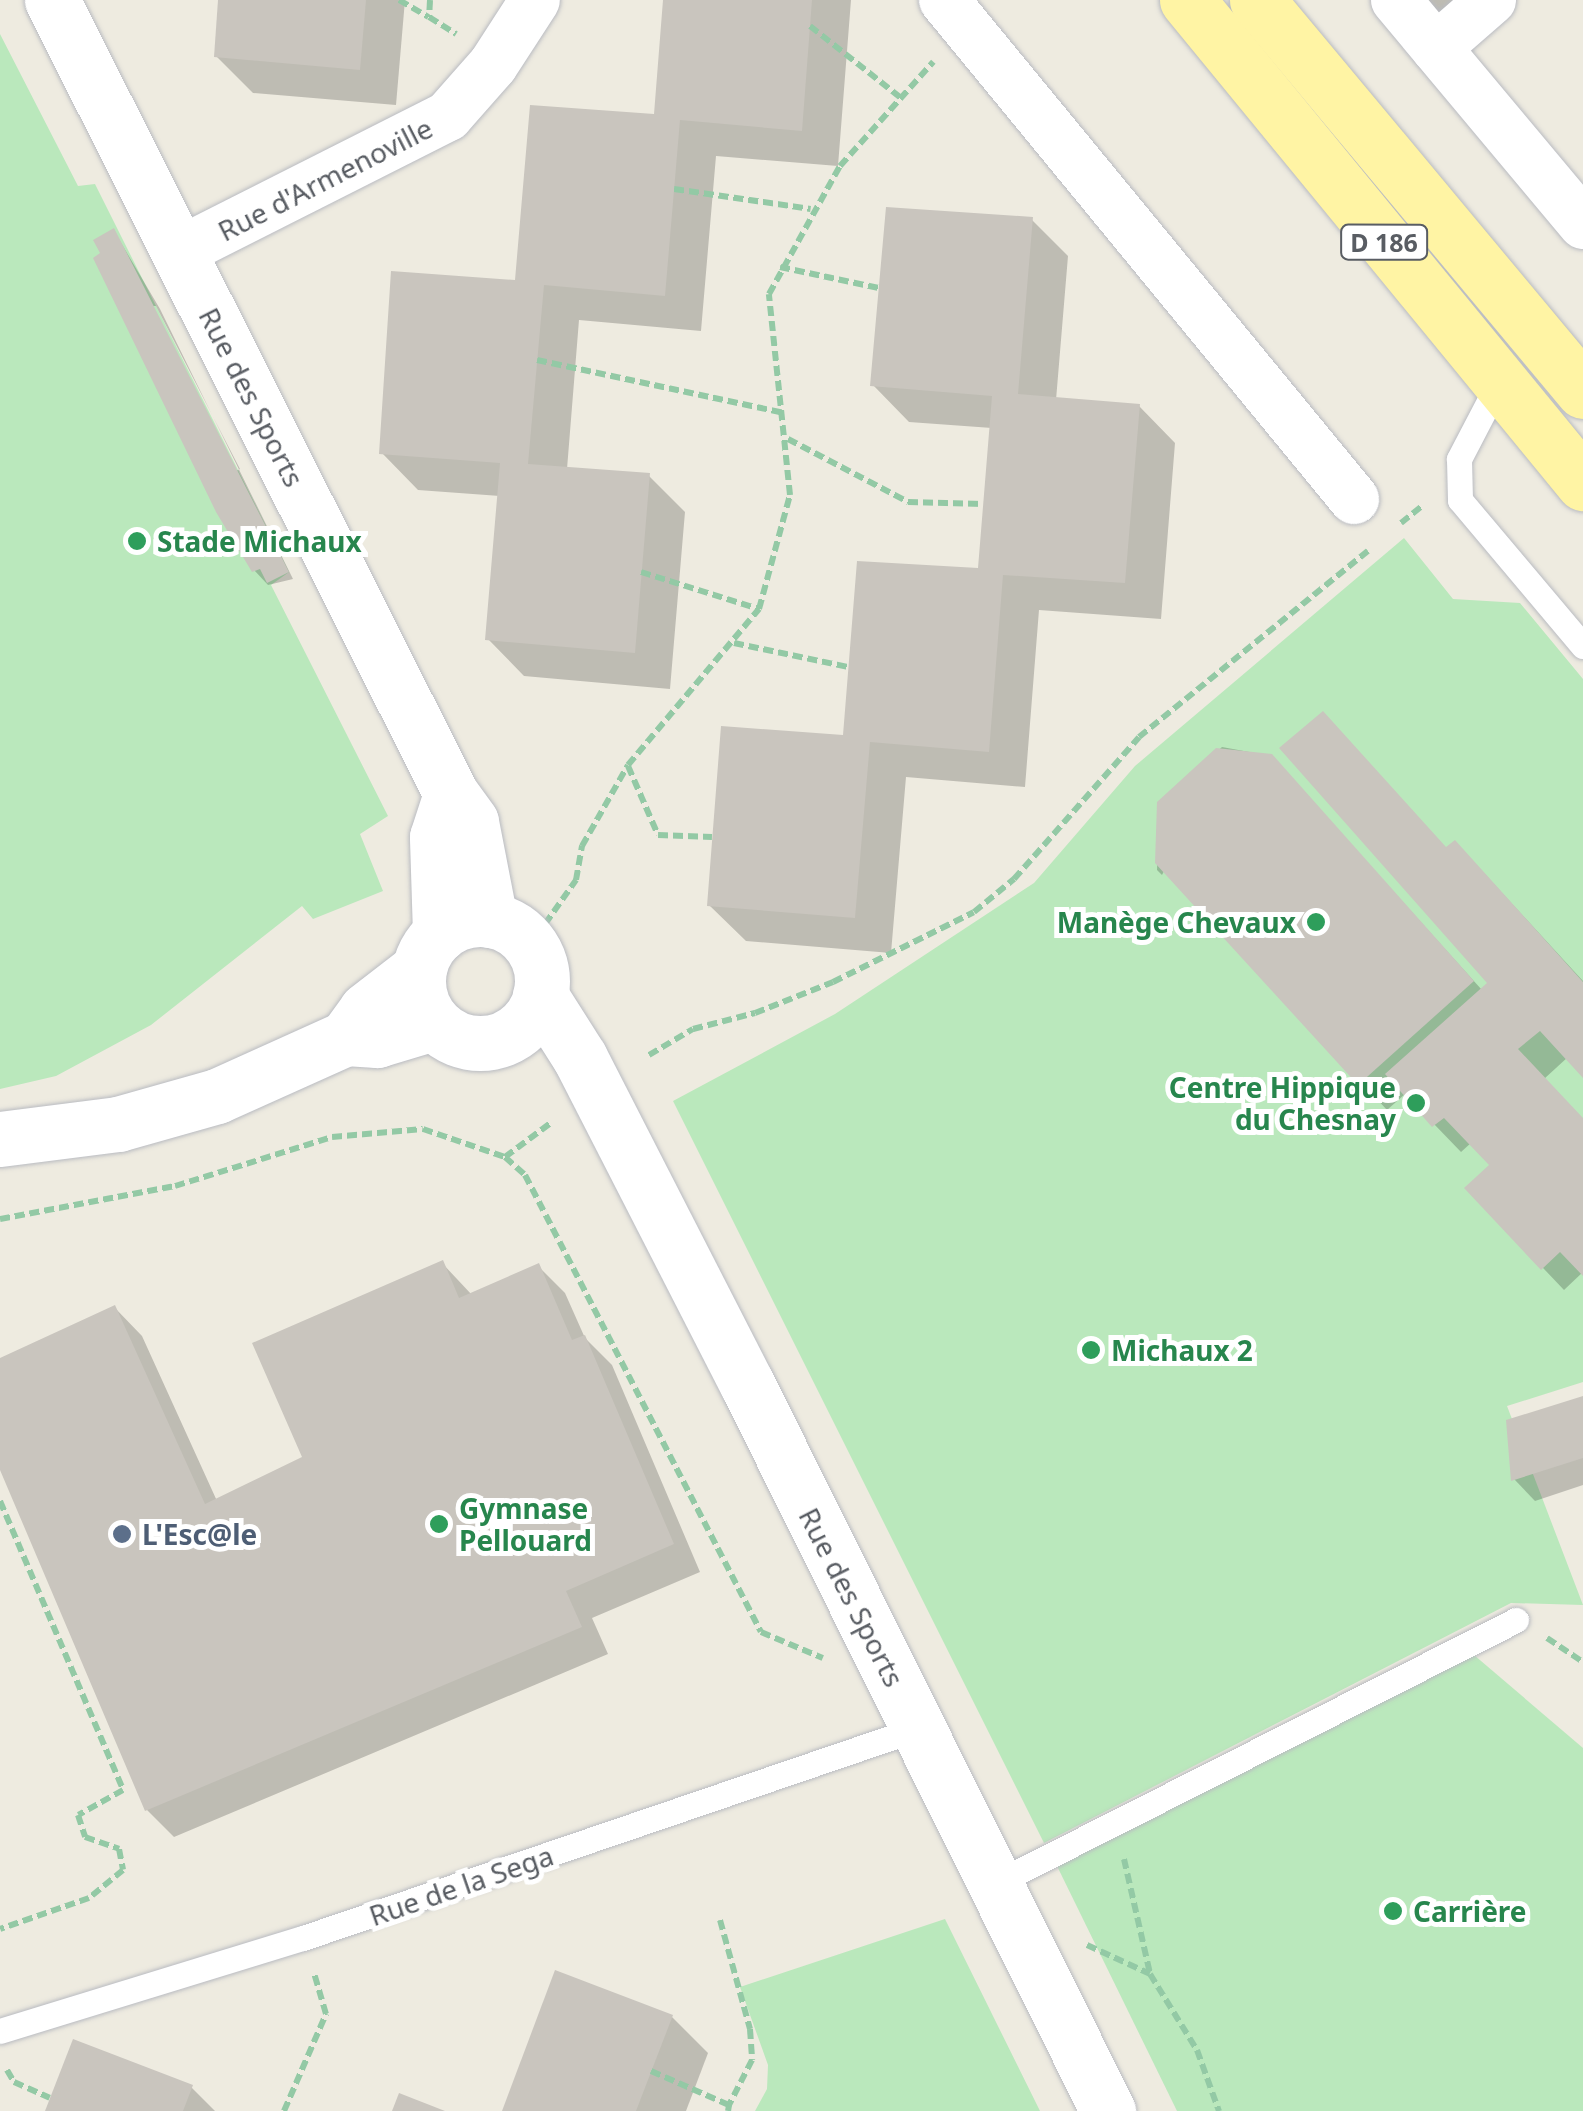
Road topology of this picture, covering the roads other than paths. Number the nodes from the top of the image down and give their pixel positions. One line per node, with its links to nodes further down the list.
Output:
1 (52, 0): 10 (main road, Rue des Sports)
2 (535, 0): 10 (street, Rue d'Armenoville)
3 (1188, 0): 11 (main road, D 186)
4 (1257, 0): 12 (main road, D 186)
5 (1396, 0): 8 (street)
6 (1491, 0): 8 (street)
7 (957, 16): 14 (street)
8 (1436, 48): 9 (street)
9 (1583, 224)
10 (179, 252): 16 (main road, Rue des Sports)
11 (1498, 384): 13 (main road, D 186); 15 (lane)
12 (1583, 391)
13 (1583, 482)
14 (1369, 518)
15 (1583, 646)
16 (484, 953): 17 (main road, Rue des Sports); 18 (main road); 19 (main road); 20 (main road, Rue des Sports)
17 (434, 1023): 18 (main road); 19 (main road)
18 (346, 1038): 21 (main road)
19 (505, 1038): 20 (main road)
20 (574, 1102): 23 (main road, Rue des Sports)
21 (0, 1139)
22 (1516, 1620): 24 (lane)
23 (919, 1728): 24 (main road, Rue des Sports); 25 (lane, Rue de la Sega)
24 (994, 1884): 26 (main road, Rue des Sports)
25 (0, 2031)
26 (1108, 2111)

